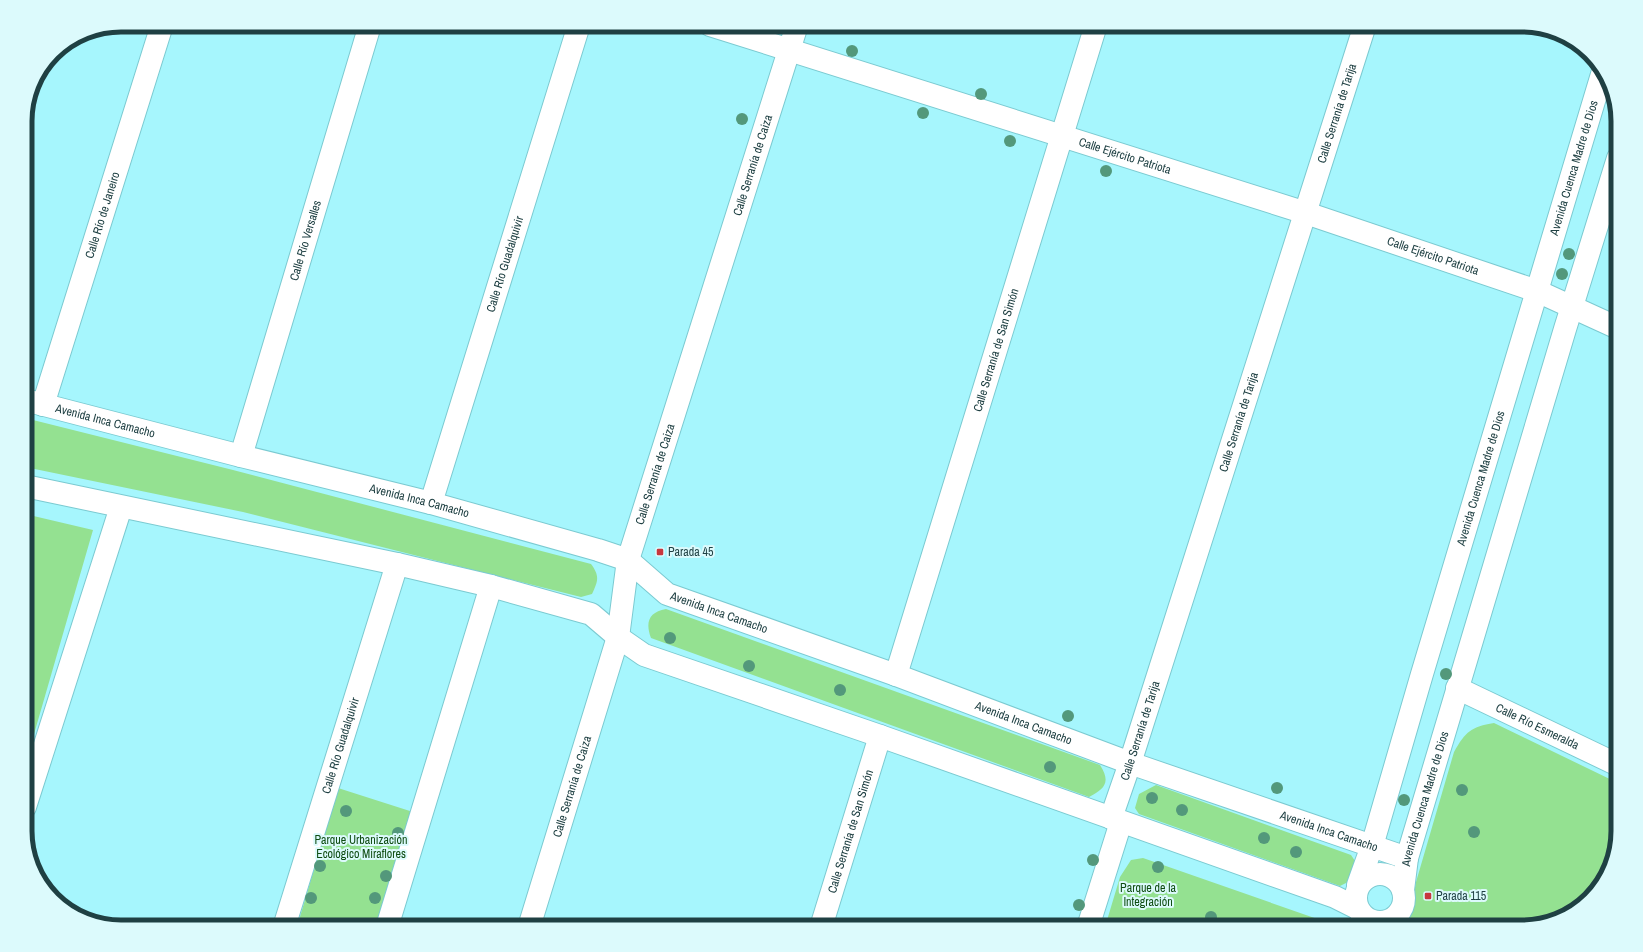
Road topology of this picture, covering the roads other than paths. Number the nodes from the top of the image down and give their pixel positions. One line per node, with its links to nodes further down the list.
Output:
1 (160, 32): 16 (street, Calle Río de Janeiro)
2 (368, 32): 17 (street, Calle Río Versalles)
3 (578, 32): 19 (street, Calle Río Guadalquivir)
4 (732, 32): 8 (street, Calle Ejército Patriota)
5 (795, 32): 8 (street, Calle Serranía de Caiza)
6 (1094, 32): 10 (street, Calle Serranía de San Simón)
7 (1363, 32): 12 (street, Calle Serranía de Tarija)
8 (790, 50): 10 (street, Calle Ejército Patriota); 21 (street, Calle Serranía de Caiza)
9 (1601, 79): 13 (street, Avenida Cuenca Madre de Dios)
10 (1062, 136): 12 (street, Calle Ejército Patriota); 25 (street, Calle Serranía de San Simón)
11 (1611, 181): 14 (street, Avenida Cuenca Madre de Dios)
12 (1306, 213): 13 (street, Calle Ejército Patriota); 30 (street, Calle Serranía de Tarija)
13 (1537, 291): 14 (street, Calle Ejército Patriota); 32 (street, Avenida Cuenca Madre de Dios)
14 (1572, 306): 15 (street); 26 (street, Avenida Cuenca Madre de Dios)
15 (1611, 325)
16 (34, 402): 17 (street, Avenida Inca Camacho)
17 (241, 456): 19 (street, Avenida Inca Camacho)
18 (32, 488): 20 (street)
19 (431, 503): 21 (street, Avenida Inca Camacho)
20 (121, 507): 22 (street); 28 (street)
21 (628, 560): 24 (street, Calle Serranía de Caiza); 25 (street, Avenida Inca Camacho)
22 (397, 564): 23 (street); 37 (street, Calle Río Guadalquivir)
23 (491, 586): 24 (street); 38 (street)
24 (618, 637): 27 (street); 39 (street, Calle Serranía de Caiza)
25 (896, 675): 30 (street, Avenida Inca Camacho)
26 (1457, 688): 29 (street, Calle Río Esmeralda); 33 (street, Avenida Cuenca Madre de Dios)
27 (880, 736): 31 (street); 40 (street, Calle Serranía de San Simón)
28 (33, 754)
29 (1611, 762)
30 (1130, 763): 31 (street, Calle Serranía de Tarija); 32 (street, Avenida Inca Camacho)
31 (1116, 820): 36 (street); 41 (street, Calle Serranía de Tarija)
32 (1372, 846): 33 (street, Avenida Inca Camacho); 34 (street, Avenida Cuenca Madre de Dios)
33 (1407, 858): 35 (street, Avenida Cuenca Madre de Dios)
34 (1358, 885): 35 (street); 36 (street)
35 (1403, 890): 43 (street)
36 (1357, 908): 42 (street)
37 (286, 920)
38 (389, 920)
39 (531, 920)
40 (823, 920)
41 (1090, 920)
42 (1369, 920)
43 (1389, 920)

